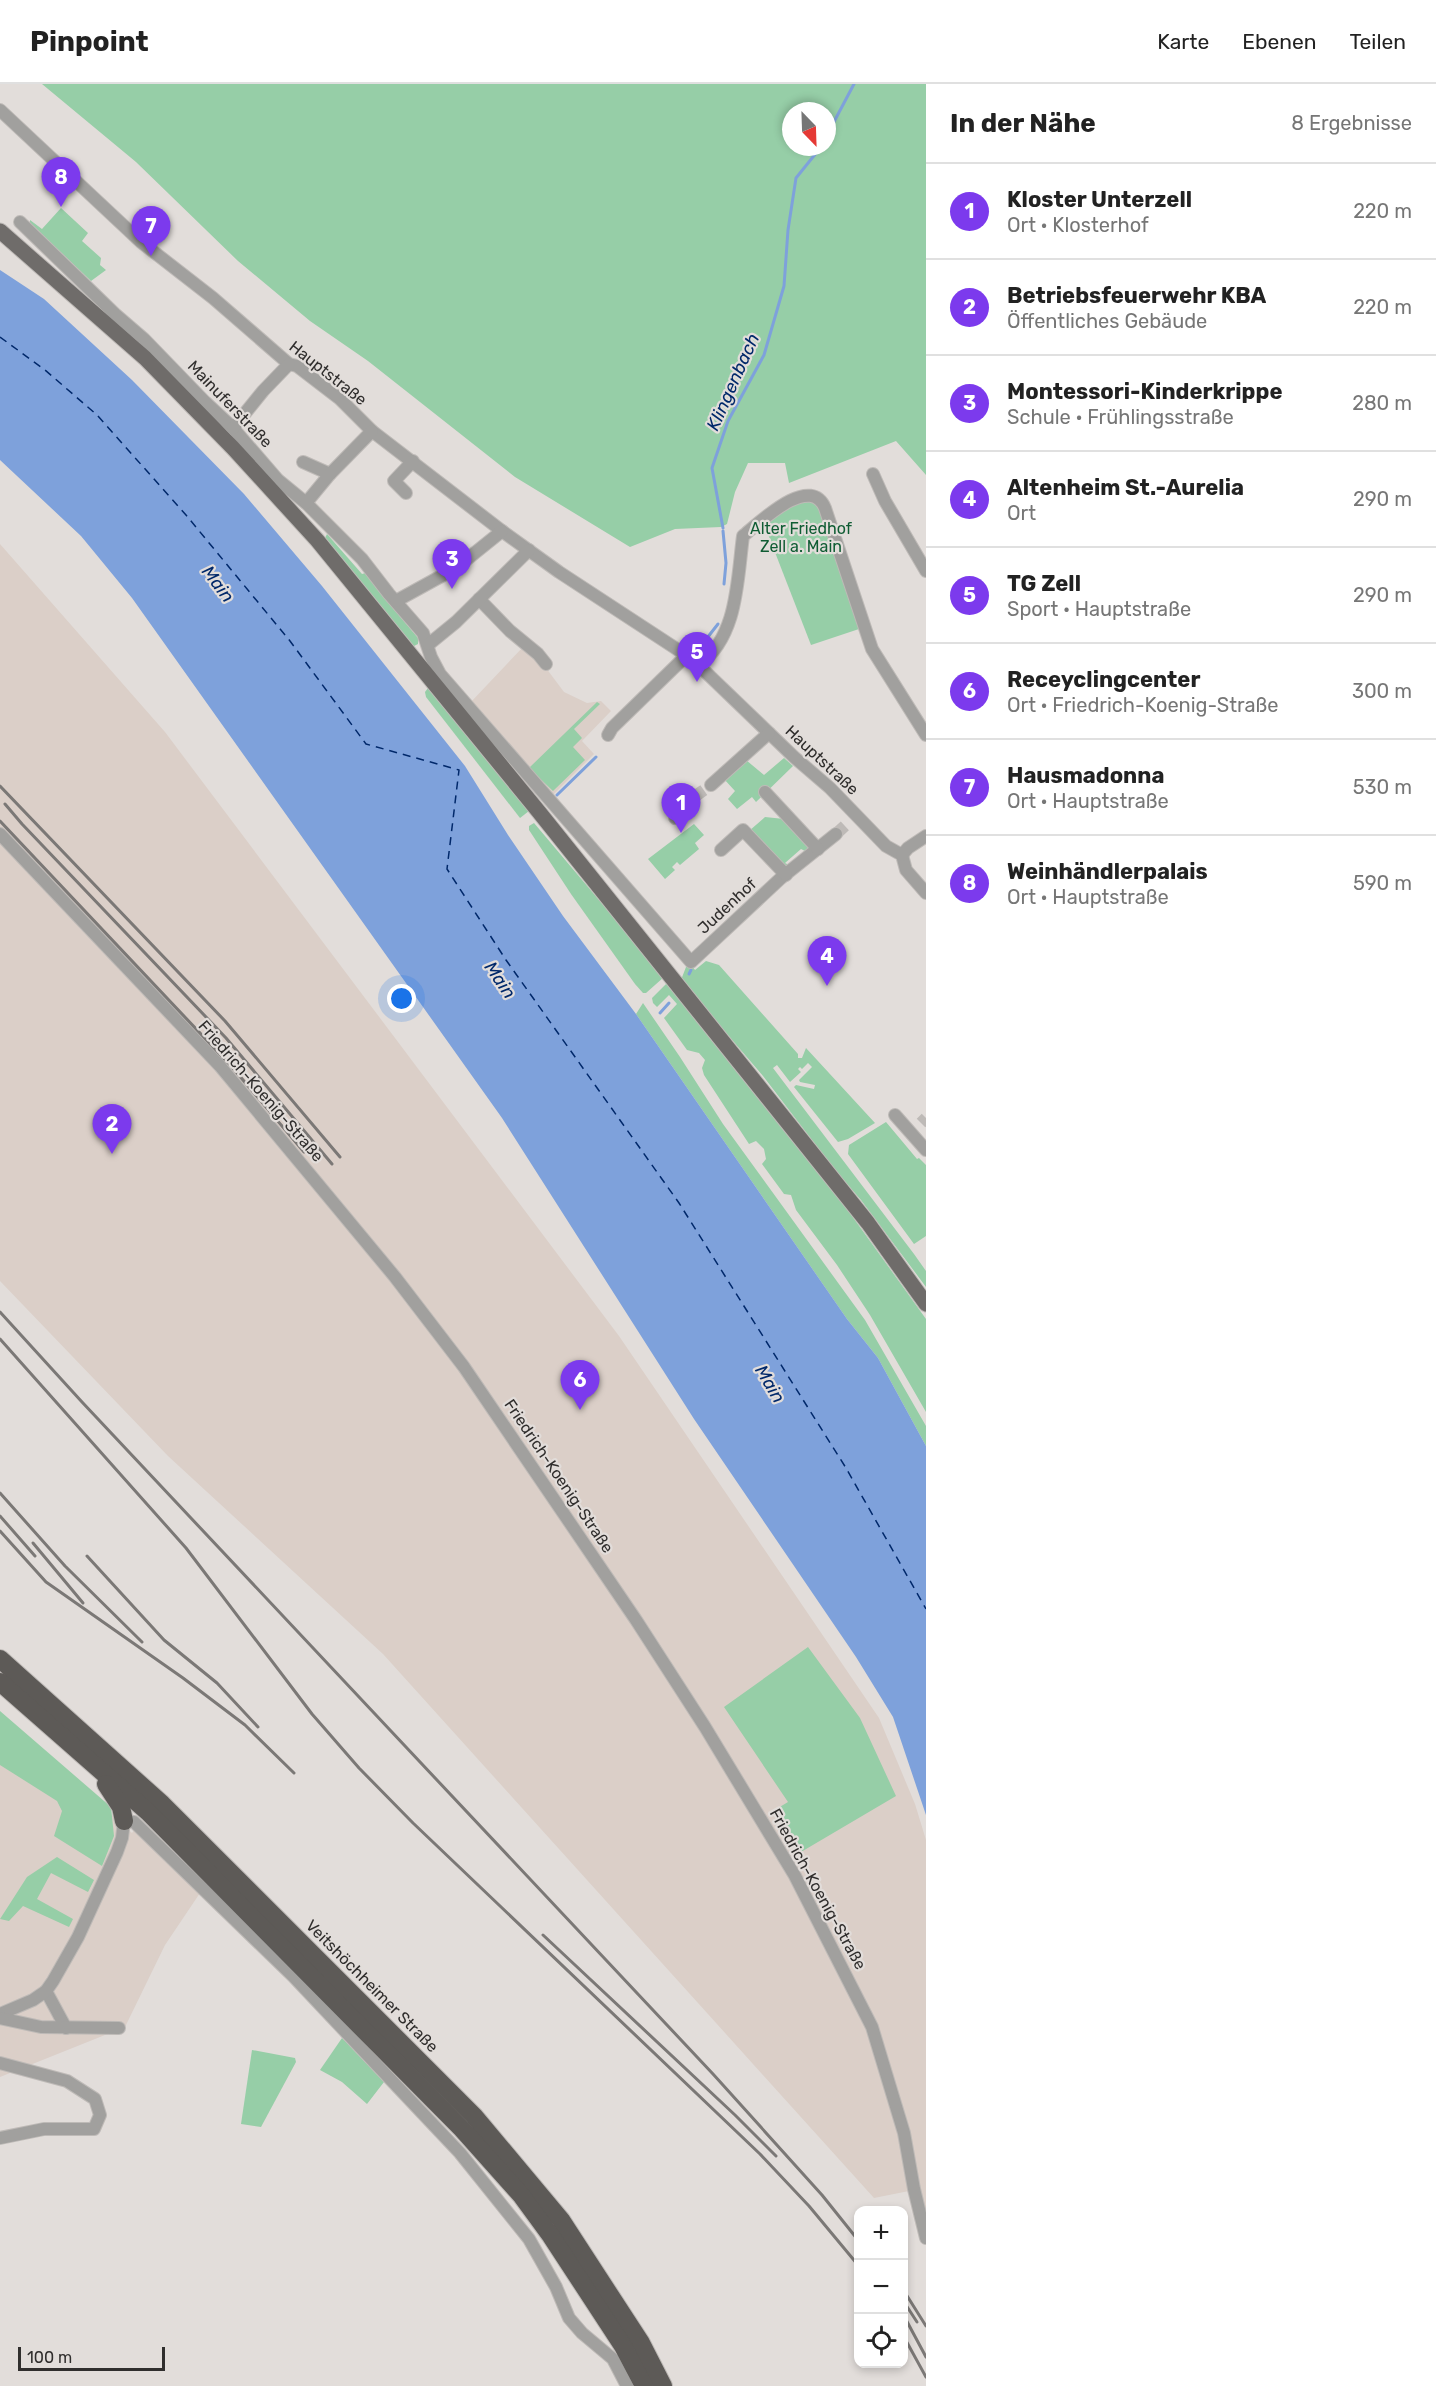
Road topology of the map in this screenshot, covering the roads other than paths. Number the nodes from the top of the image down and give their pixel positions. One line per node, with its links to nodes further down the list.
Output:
1 (0, 110): 4 (street, Hauptstraße)
2 (20, 222): 5 (street, Mainuferstraße)
3 (0, 231): 42 (main road)
4 (289, 364): 5 (street); 6 (street, Hauptstraße)
5 (233, 428): 12 (street, Mainuferstraße)
6 (372, 431): 7 (street, Hauptstraße); 9 (street)
7 (413, 461): 11 (street); 13 (street, Hauptstraße)
8 (303, 462): 9 (street)
9 (330, 474): 12 (street)
10 (873, 474): 15 (street)
11 (406, 493)
12 (306, 503): 17 (street, Mainuferstraße)
13 (502, 531): 14 (street, Hauptstraße); 17 (street)
14 (529, 550): 16 (street); 19 (street, Hauptstraße)
15 (926, 571)
16 (479, 599): 18 (street); 20 (street)
17 (396, 601): 18 (street, Mainuferstraße)
18 (429, 644): 37 (street, Mainuferstraße)
19 (687, 655): 21 (street, Hauptstraße); 23 (street)
20 (546, 664)
21 (699, 665): 22 (street, Hauptstraße); 24 (street)
22 (769, 733): 25 (street); 34 (street, Hauptstraße)
23 (608, 735)
24 (926, 735)
25 (711, 785)
26 (765, 792): 32 (street)
27 (694, 796): 28 (street)
28 (675, 818)
29 (0, 834): 53 (street, Friedrich-Koenig-Straße)
30 (836, 834): 32 (street, Judenhof)
31 (926, 836): 34 (street)
32 (819, 849): 35 (street, Judenhof)
33 (721, 850): 35 (street)
34 (902, 855): 36 (street, Hauptstraße)
35 (786, 875): 37 (street, Judenhof)
36 (926, 893)
37 (691, 962)
38 (895, 1115): 40 (street)
39 (921, 1123): 40 (street)
40 (910, 1132): 41 (street)
41 (926, 1150)
42 (926, 1304)
43 (0, 1659): 45 (highway, Veitshöchheimer Straße)
44 (0, 1682): 45 (highway, Veitshöchheimer Straße)
45 (84, 1744): 46 (highway); 55 (highway, Veitshöchheimer Straße); 56 (highway, Veitshöchheimer Straße)
46 (124, 1821): 47 (street); 54 (street)
47 (46, 1991): 48 (street); 49 (street)
48 (0, 2016): 49 (street)
49 (66, 2028): 50 (street)
50 (119, 2028)
51 (0, 2063): 52 (street)
52 (0, 2138)
53 (926, 2238)
54 (627, 2386)
55 (644, 2386)
56 (663, 2386)

